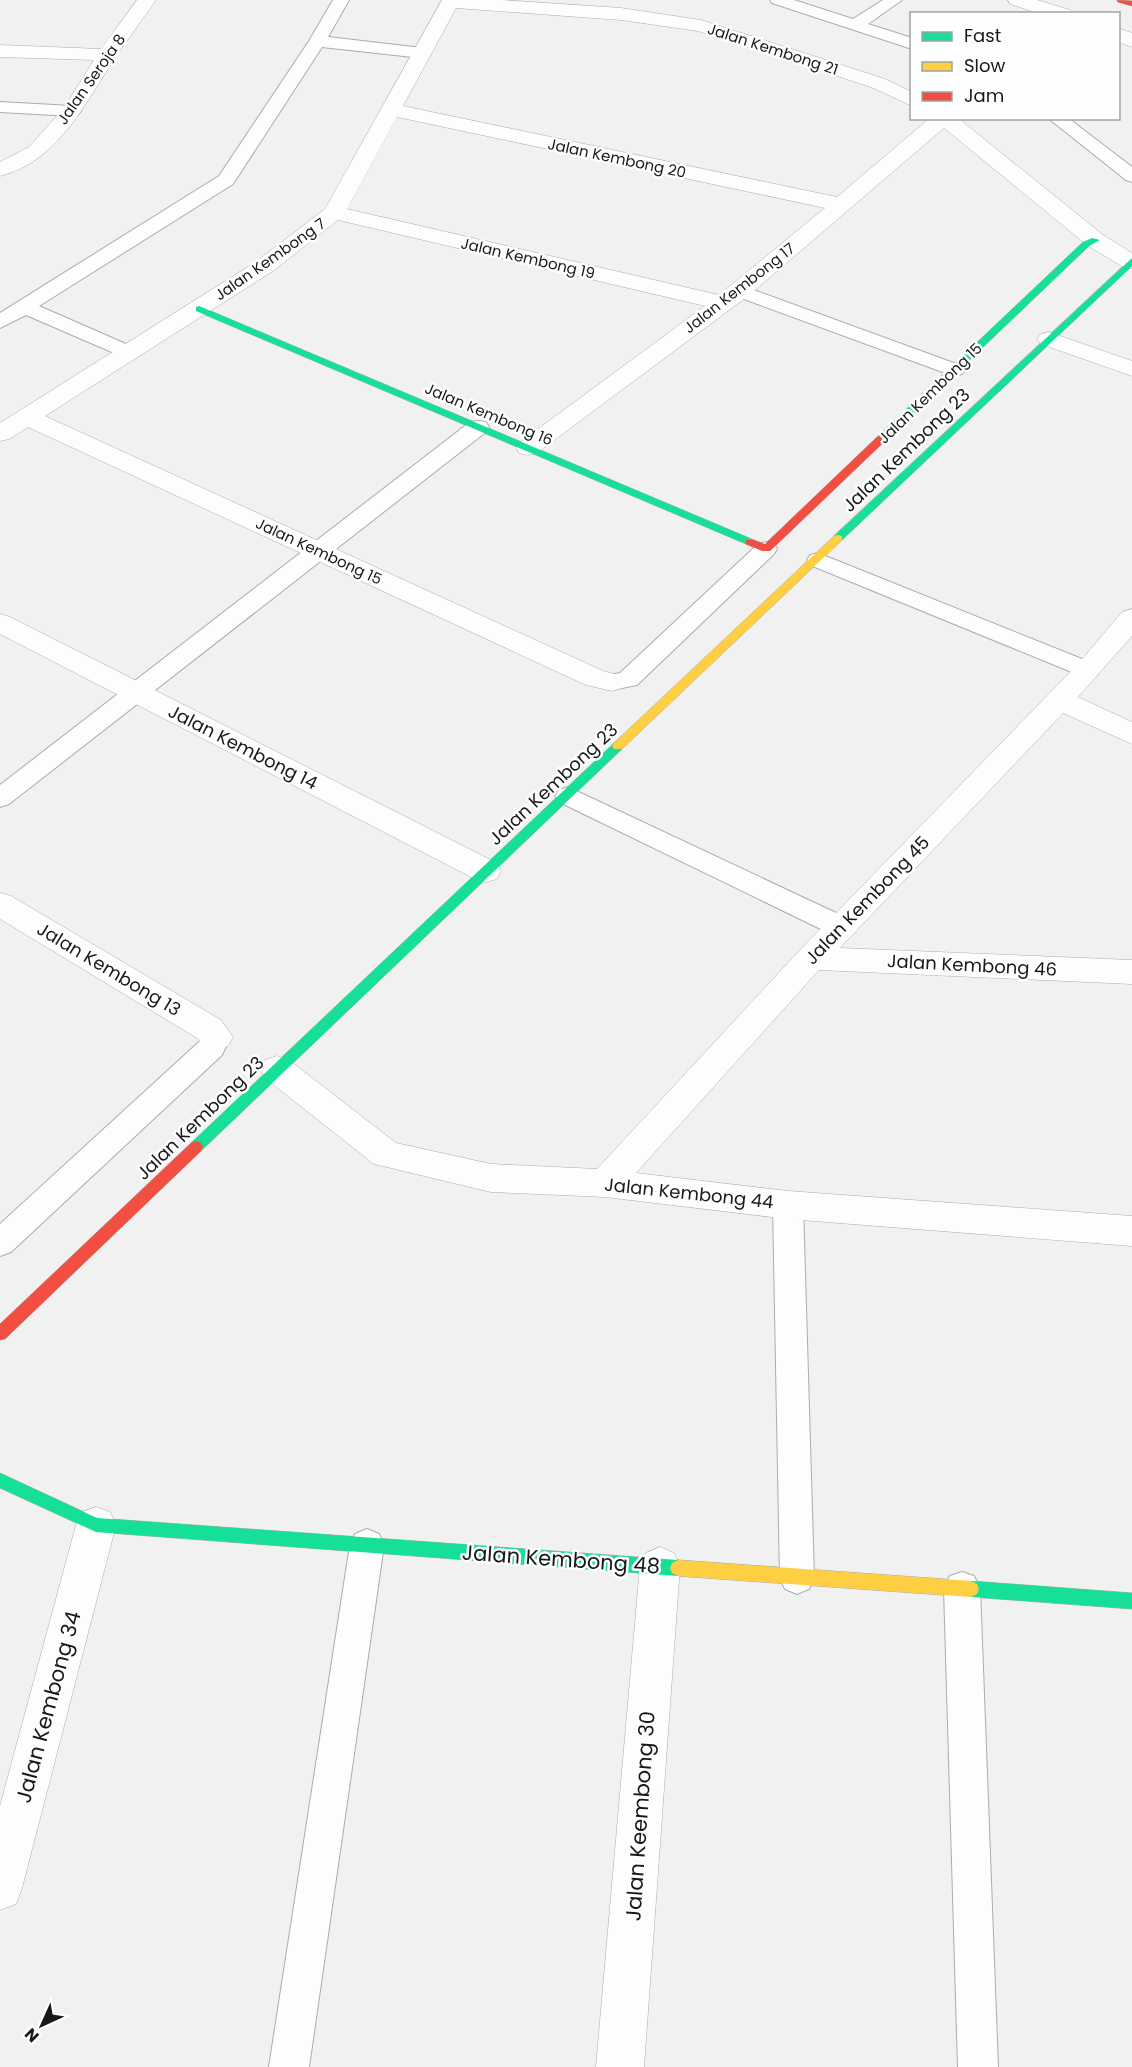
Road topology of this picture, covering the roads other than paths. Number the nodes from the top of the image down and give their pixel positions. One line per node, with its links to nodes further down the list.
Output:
1 (147, 0): 15 (street, Jalan Seroja 8)
2 (341, 0): 11 (lane)
3 (778, 0): 10 (lane)
4 (894, 0): 10 (lane)
5 (1017, 0): 9 (street)
6 (1121, 0): 8 (street)
7 (451, 1): 14 (street, Jalan Kembong 7); 16 (street, Jalan Kembong 21)
8 (1132, 4)
9 (1056, 12)
10 (855, 25): 12 (lane)
11 (317, 41): 14 (lane); 32 (lane)
12 (910, 43)
13 (0, 51): 15 (street)
14 (422, 53): 18 (street, Jalan Kembong 7)
15 (107, 55): 19 (street, Jalan Seroja 8)
16 (910, 99)
17 (0, 107): 19 (lane)
18 (391, 110): 27 (street, Jalan Kembong 20); 28 (street, Jalan Kembong 7)
19 (72, 111): 24 (street, Jalan Seroja 8)
20 (942, 120): 27 (street, Jalan Kembong 17)
21 (946, 120): 29 (street)
22 (1059, 120): 26 (lane)
23 (0, 149): 24 (street)
24 (36, 151): 25 (street, Jalan Seroja 8)
25 (0, 170)
26 (1132, 176)
27 (843, 205): 31 (street, Jalan Kembong 17)
28 (334, 213): 31 (street, Jalan Kembong 19); 33 (street, Jalan Kembong 7)
29 (1095, 240): 30 (street); 38 (street, Jalan Kembong 15)
30 (1132, 262): 35 (street, Jalan Kembong 23)
31 (731, 297): 38 (lane); 42 (street, Jalan Kembong 17)
32 (25, 308): 34 (lane); 36 (lane)
33 (199, 309): 36 (street, Jalan Kembong 7); 40 (street, Jalan Kembong 16)
34 (0, 322)
35 (1049, 339): 37 (street); 45 (street, Jalan Kembong 23)
36 (129, 352): 39 (street, Jalan Kembong 7)
37 (1132, 369)
38 (955, 370): 43 (street, Jalan Kembong 15)
39 (27, 417): 41 (street, Jalan Kembong 7); 44 (street, Jalan Kembong 15)
40 (478, 427): 42 (street, Jalan Kembong 16); 44 (lane)
41 (0, 434)
42 (528, 448): 43 (street, Jalan Kembong 16)
43 (766, 549): 49 (lane)
44 (318, 551): 49 (street, Jalan Kembong 15); 50 (lane)
45 (818, 560): 48 (lane); 53 (street, Jalan Kembong 23)
46 (1132, 618): 48 (street, Jalan Kembong 45)
47 (0, 623): 50 (street, Jalan Kembong 14)
48 (1088, 670): 51 (street, Jalan Kembong 45)
49 (612, 682)
50 (136, 692): 54 (lane); 55 (street, Jalan Kembong 14)
51 (1060, 700): 52 (street); 57 (street, Jalan Kembong 45)
52 (1132, 734)
53 (568, 796): 55 (street, Jalan Kembong 23); 57 (lane)
54 (0, 798)
55 (486, 871): 61 (street, Jalan Kembong 23)
56 (0, 904): 60 (street, Jalan Kembong 13)
57 (841, 927): 58 (street, Jalan Kembong 45)
58 (811, 958): 59 (street, Jalan Kembong 46); 62 (street, Jalan Kembong 45)
59 (1132, 972)
60 (216, 1037): 65 (lane)
61 (277, 1069): 62 (street, Jalan Kembong 44); 66 (street, Jalan Kembong 23)
62 (604, 1183): 63 (street, Jalan Kembong 44)
63 (788, 1204): 64 (street, Jalan Kembong 44); 71 (lane)
64 (1132, 1231)
65 (0, 1243)
66 (0, 1334)
67 (0, 1480): 68 (street, Jalan Kembong 48)
68 (96, 1525): 69 (street, Jalan Kembong 48); 74 (street, Jalan Kembong 34)
69 (367, 1545): 70 (street, Jalan Kembong 48); 75 (lane)
70 (660, 1566): 71 (street, Jalan Kembong 48); 76 (street, Jalan Keembong 30)
71 (796, 1578): 72 (street, Jalan Kembong 48)
72 (962, 1588): 73 (street, Jalan Kembong 48); 77 (lane)
73 (1132, 1601)
74 (0, 1888)
75 (289, 2067)
76 (620, 2067)
77 (978, 2067)

